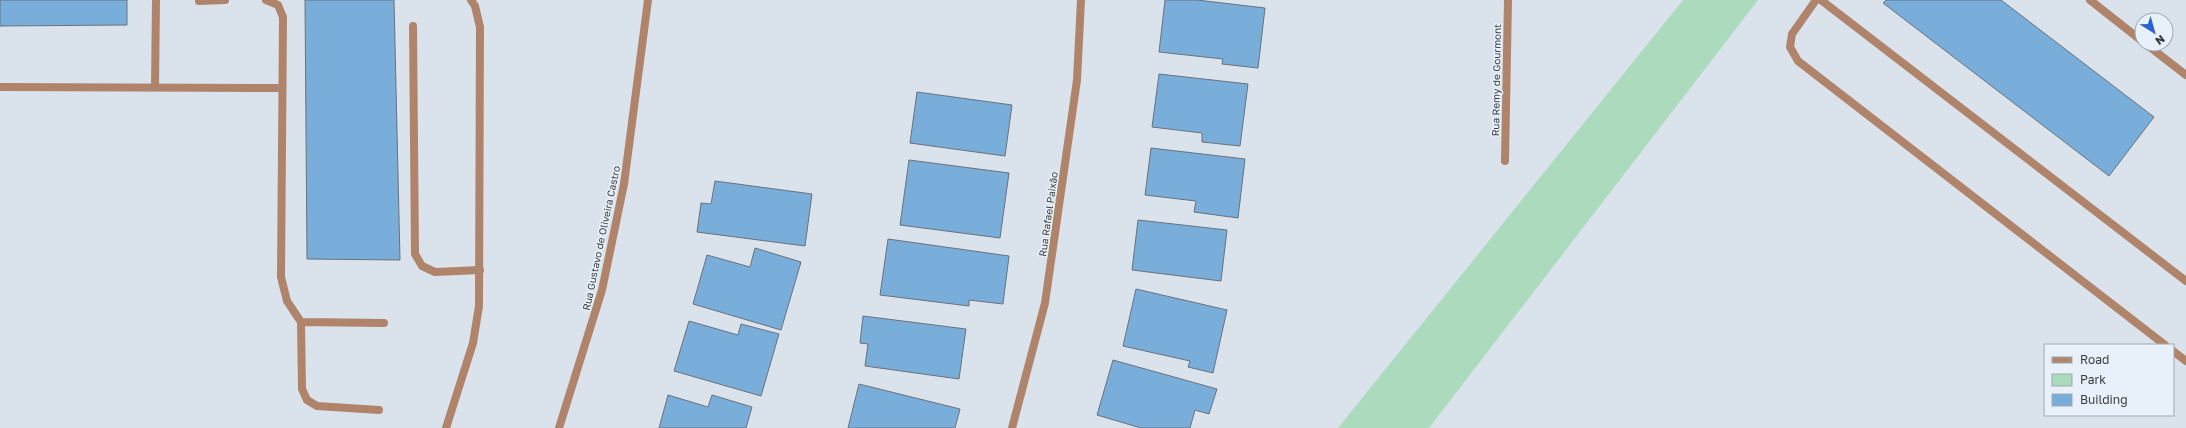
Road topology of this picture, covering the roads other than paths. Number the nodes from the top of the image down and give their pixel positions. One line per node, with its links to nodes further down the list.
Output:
1 (156, 0): 17 (street)
2 (225, 0): 11 (street)
3 (266, 0): 18 (street)
4 (471, 0): 20 (street)
5 (648, 0): 29 (street, Rua Gustavo de Oliveira Castro)
6 (1081, 0): 30 (street, Rua Rafael Paixão)
7 (1508, 0): 19 (street, Rua Remy de Gourmont)
8 (1816, 0): 24 (street)
9 (1821, 0): 21 (street)
10 (2090, 0): 13 (street)
11 (199, 1)
12 (413, 26): 20 (street)
13 (2134, 35)
14 (2156, 52): 15 (street)
15 (2186, 75)
16 (0, 87): 17 (street)
17 (155, 87): 18 (street)
18 (282, 88): 22 (street)
19 (1505, 161)
20 (480, 270): 28 (street)
21 (2186, 281)
22 (301, 322): 23 (street); 27 (street)
23 (384, 322)
24 (2164, 344)
25 (2174, 352): 26 (street)
26 (2186, 361)
27 (379, 410)
28 (446, 428)
29 (559, 428)
30 (1012, 428)

